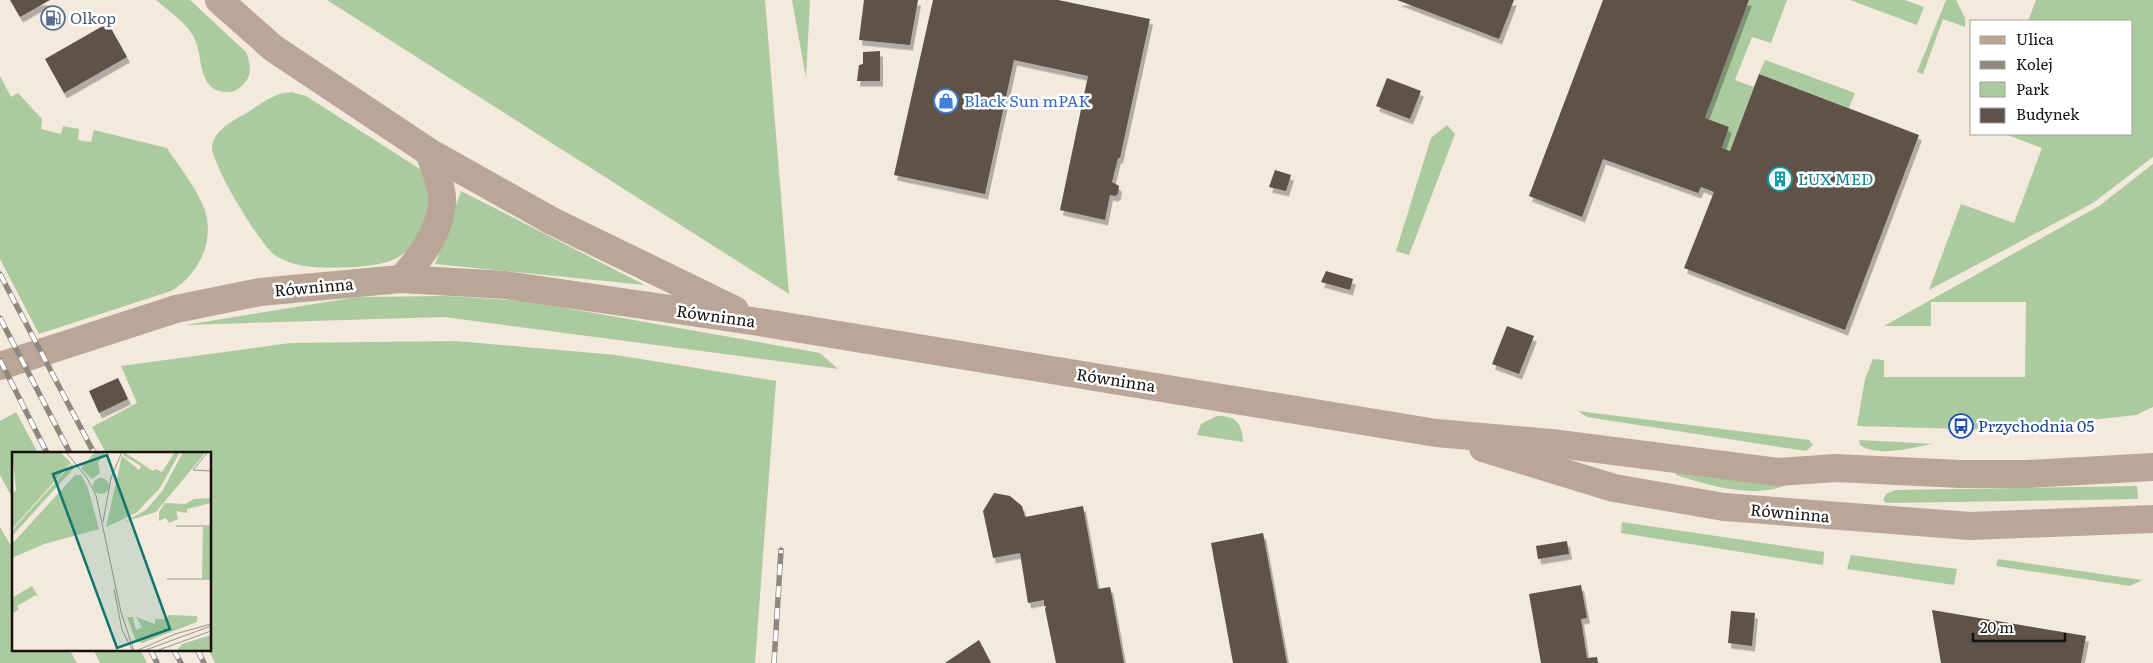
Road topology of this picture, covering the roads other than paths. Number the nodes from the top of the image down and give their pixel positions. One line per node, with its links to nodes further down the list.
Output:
1 (219, 0): 2 (street)
2 (429, 152): 3 (street); 4 (street)
3 (401, 280): 4 (street, Równinna); 5 (street, Równinna)
4 (759, 322): 6 (street, Równinna)
5 (0, 366)
6 (1436, 433): 7 (street, Równinna); 8 (street, Równinna)
7 (2153, 466)
8 (2153, 519)

